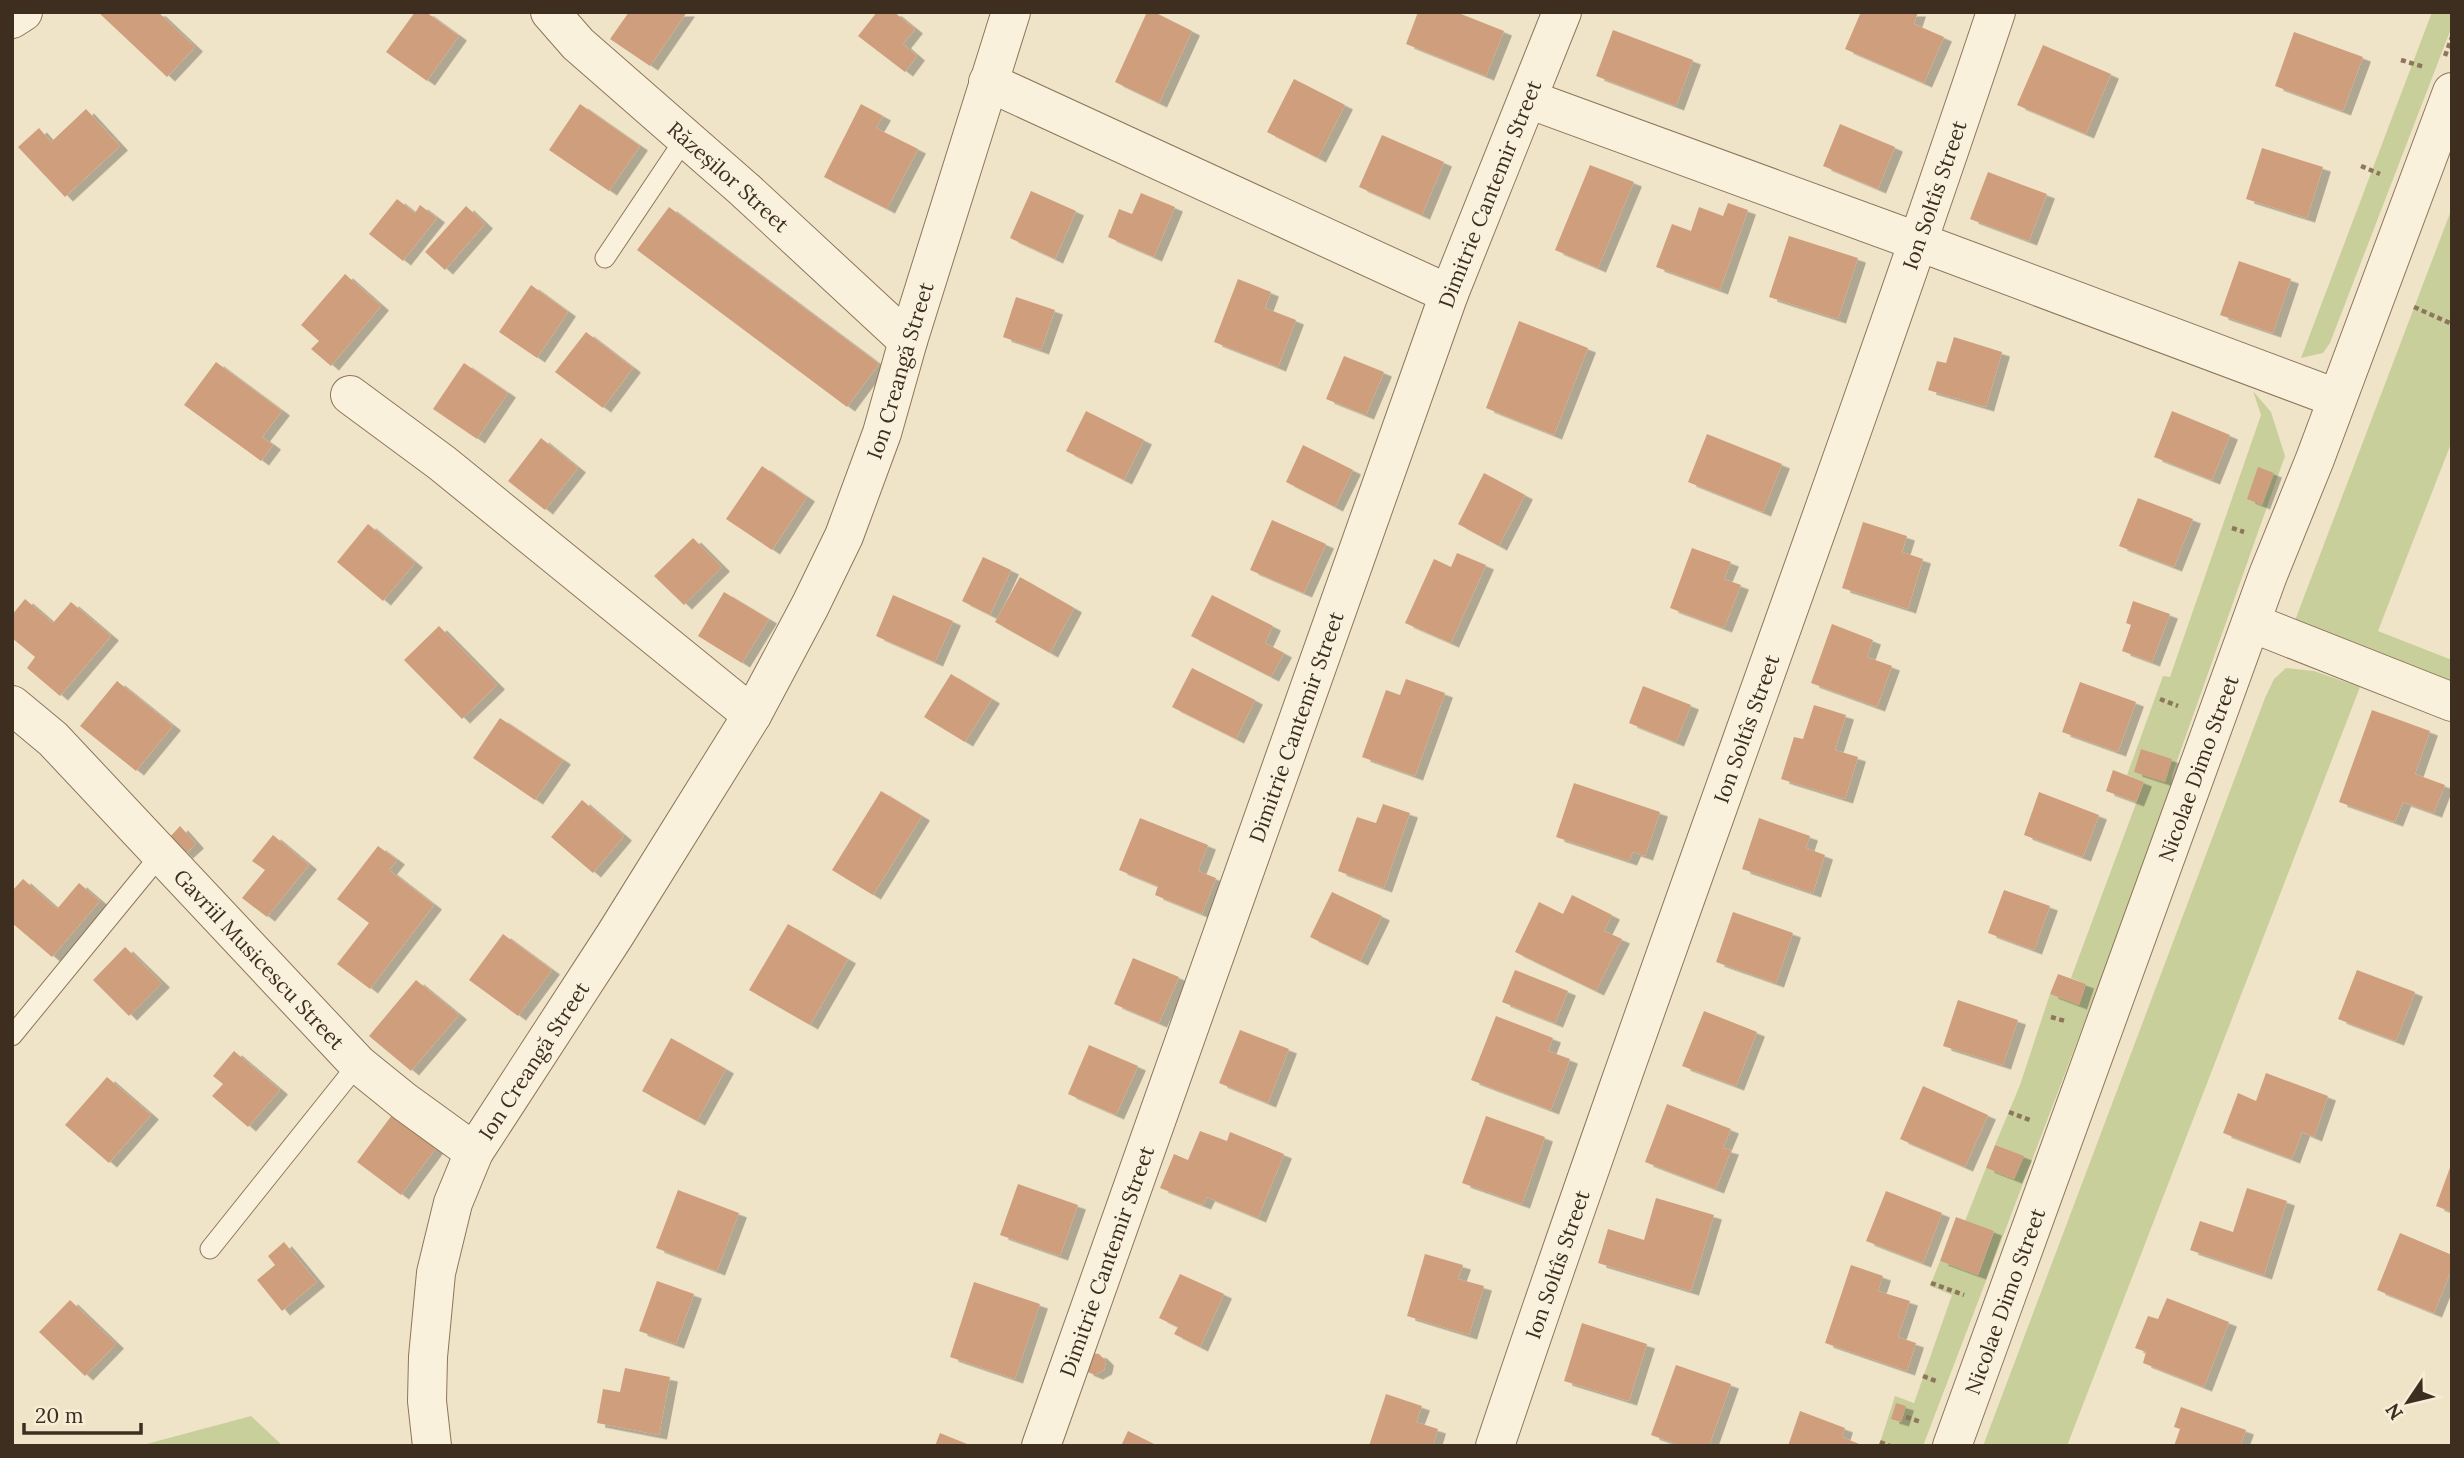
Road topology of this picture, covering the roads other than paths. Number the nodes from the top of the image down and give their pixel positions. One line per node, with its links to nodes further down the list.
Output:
1 (23, 12): 6 (street)
2 (550, 12): 10 (street, Răzeșilor Street)
3 (1011, 12): 7 (street, Ion Creangă Street)
4 (1562, 12): 9 (street, Dimitrie Cantemir Street)
5 (1996, 12): 11 (street, Ion Soltîs Street)
6 (12, 19)
7 (988, 82): 13 (street); 14 (street, Ion Creangă Street)
8 (2452, 92): 16 (street, Nicolae Dimo Street)
9 (1528, 99): 11 (street); 13 (street, Dimitrie Cantemir Street)
10 (686, 136): 12 (lane); 14 (street, Răzeșilor Street)
11 (1919, 242): 16 (street); 28 (street, Ion Soltîs Street)
12 (605, 258)
13 (1449, 295): 27 (street, Dimitrie Cantemir Street)
14 (908, 341): 20 (street, Ion Creangă Street)
15 (350, 395): 20 (street)
16 (2336, 398): 17 (street, Nicolae Dimo Street)
17 (2252, 623): 18 (street); 29 (street, Nicolae Dimo Street)
18 (2452, 702)
19 (12, 705): 21 (street, Gavriil Musicescu Street)
20 (752, 715): 24 (street, Ion Creangă Street)
21 (162, 853): 22 (lane, Gavriil Musicescu Street); 23 (street, Gavriil Musicescu Street)
22 (12, 1036)
23 (358, 1064): 24 (street, Gavriil Musicescu Street); 25 (lane, Gavriil Musicescu Street)
24 (474, 1152): 26 (street, Ion Creangă Street)
25 (210, 1249)
26 (432, 1446)
27 (1041, 1446)
28 (1495, 1446)
29 (1952, 1446)

